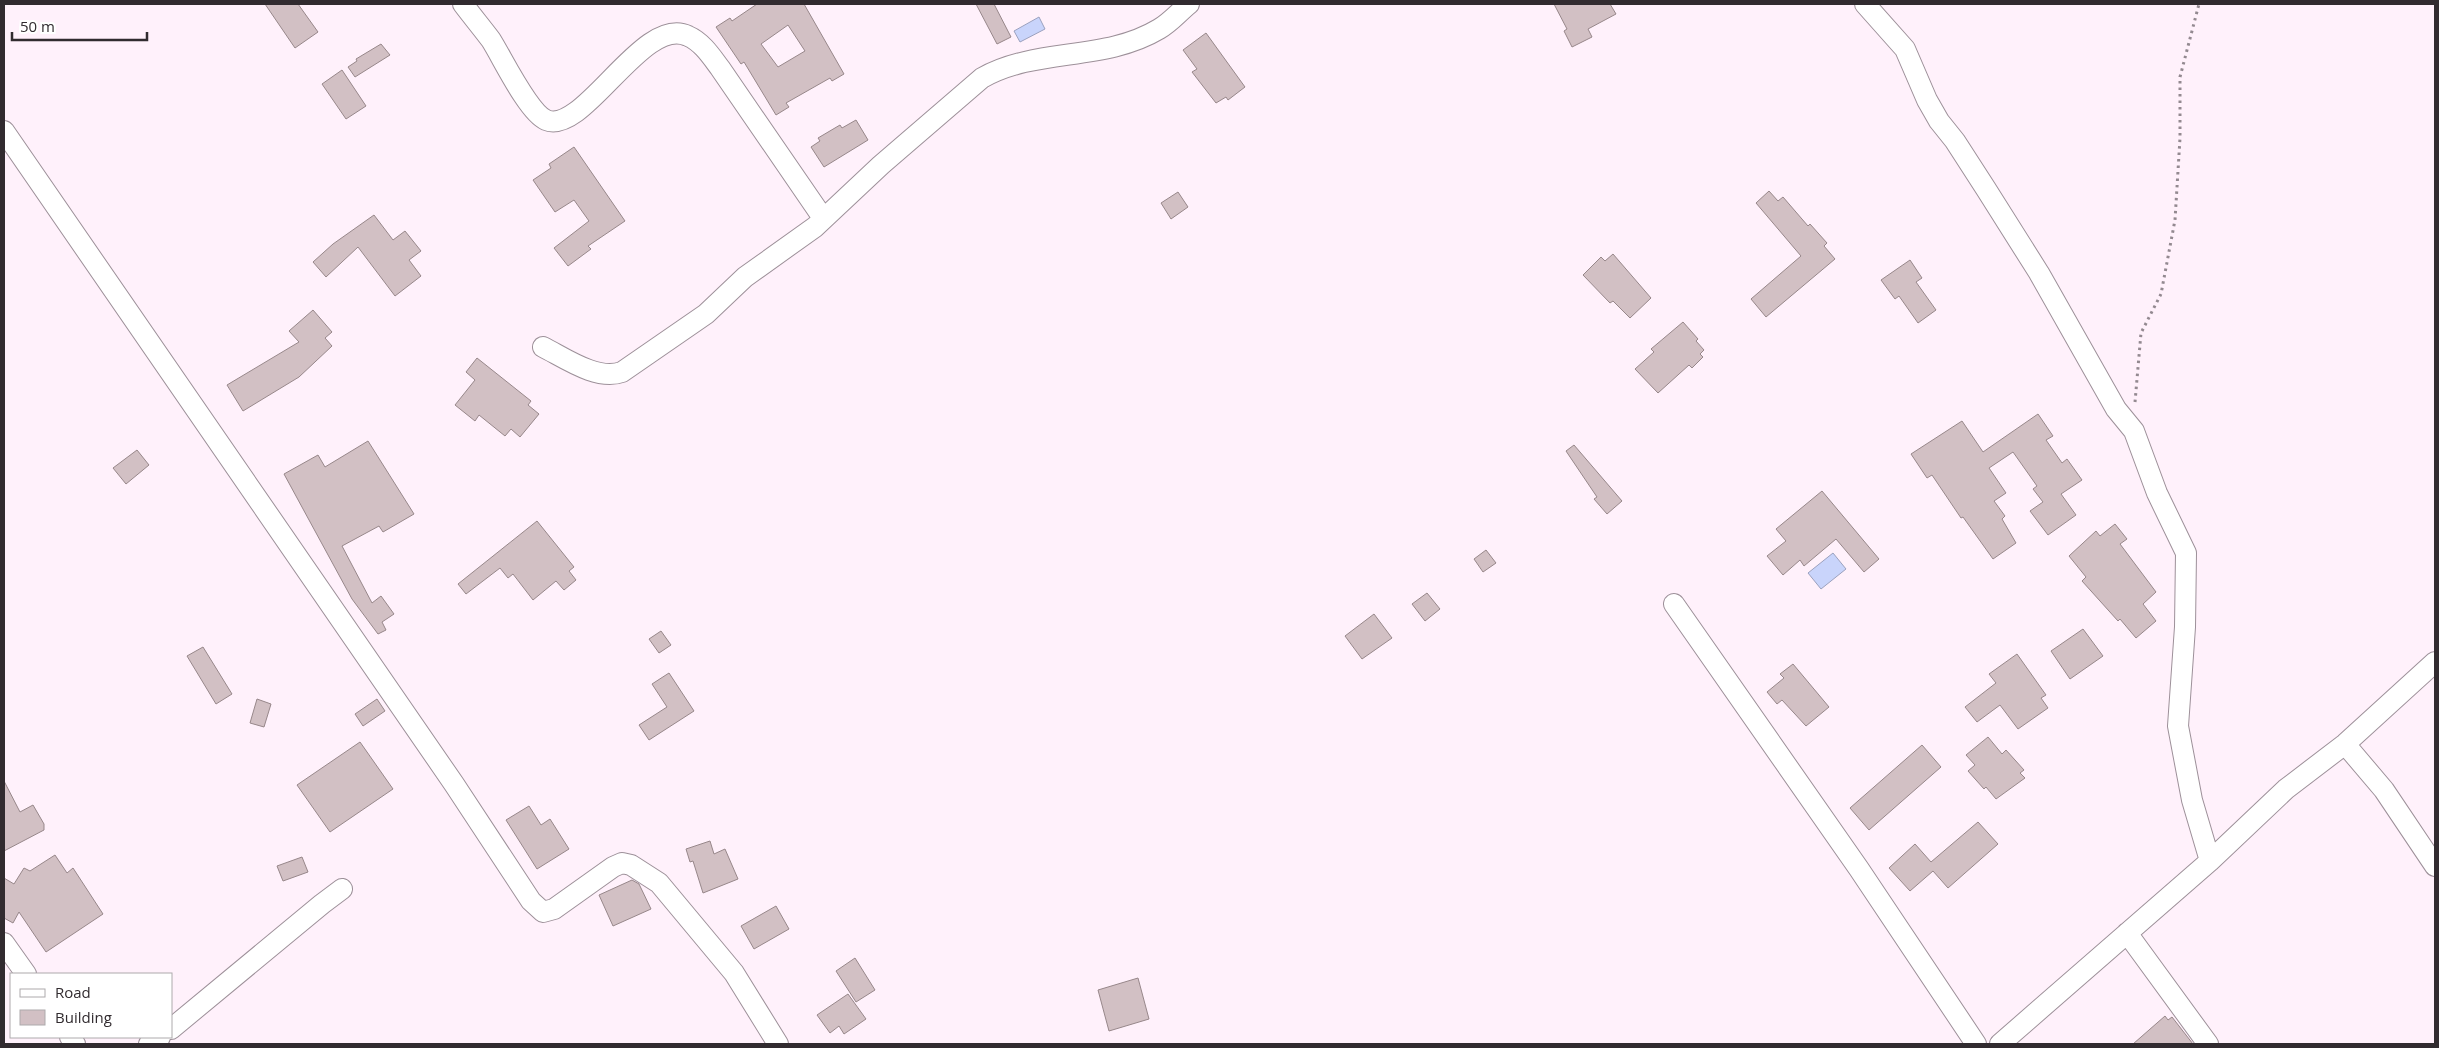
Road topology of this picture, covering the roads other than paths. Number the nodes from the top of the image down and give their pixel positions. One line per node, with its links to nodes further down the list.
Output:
1 (463, 4): 5 (street)
2 (1189, 4): 5 (street)
3 (1865, 4): 10 (street)
4 (4, 131): 17 (street)
5 (823, 218): 6 (street)
6 (543, 347)
7 (1674, 604): 18 (street)
8 (2435, 662): 9 (street)
9 (2345, 744): 10 (street); 11 (street)
10 (2210, 861): 13 (street)
11 (2435, 866)
12 (342, 889): 16 (street)
13 (2126, 933): 19 (street); 20 (street)
14 (4, 943): 15 (street)
15 (25, 973)
16 (172, 1028)
17 (778, 1044)
18 (1976, 1044)
19 (2000, 1044)
20 (2208, 1044)

